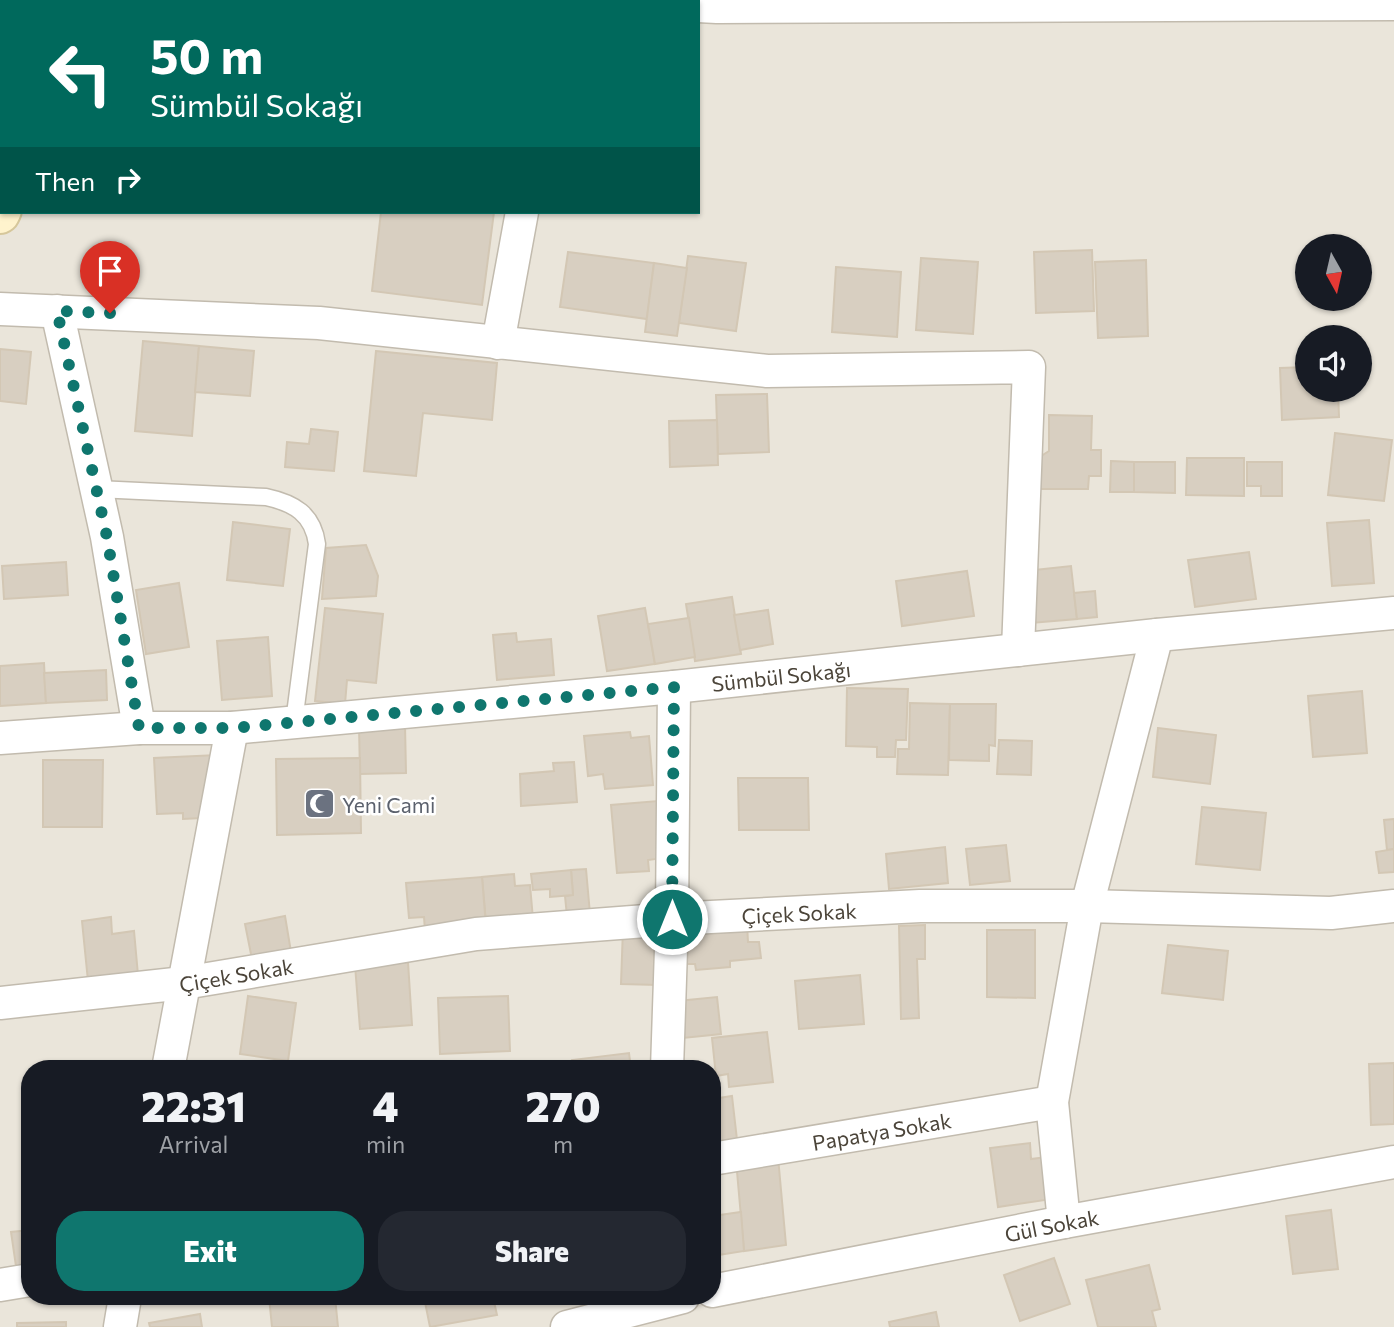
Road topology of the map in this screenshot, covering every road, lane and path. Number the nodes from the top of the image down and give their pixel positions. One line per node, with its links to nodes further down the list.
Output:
1 (1394, 4): 2 (street)
2 (700, 5)
3 (522, 214): 6 (street)
4 (0, 309): 5 (street)
5 (57, 311): 6 (street); 7 (street)
6 (498, 343): 10 (street)
7 (97, 489): 12 (lane); 13 (street)
8 (1394, 613): 9 (street, Sümbül Sokağı)
9 (1157, 635): 10 (street, Sümbül Sokağı); 16 (street)
10 (1018, 650): 11 (street, Sümbül Sokağı)
11 (674, 687): 12 (street, Sümbül Sokağı); 18 (street)
12 (294, 722): 14 (street, Sümbül Sokağı)
13 (139, 728): 14 (street, Sümbül Sokağı); 15 (street, Sümbül Sokağı)
14 (232, 728): 19 (street)
15 (0, 738)
16 (1087, 906): 17 (street, Çiçek Sokak); 18 (street, Çiçek Sokak); 23 (street)
17 (1394, 906)
18 (672, 919): 19 (street, Çiçek Sokak); 22 (street)
19 (184, 983): 20 (street, Çiçek Sokak); 21 (street)
20 (0, 1003)
21 (170, 1060)
22 (667, 1060)
23 (1052, 1102): 24 (street, Papatya Sokak); 26 (street)
24 (721, 1158)
25 (1394, 1162): 26 (street, Gül Sokak)
26 (1064, 1222): 29 (street, Gül Sokak)
27 (21, 1282): 28 (street)
28 (0, 1285)
29 (721, 1289)
30 (124, 1305): 32 (street)
31 (652, 1305): 33 (street)
32 (120, 1327)
33 (567, 1327)

